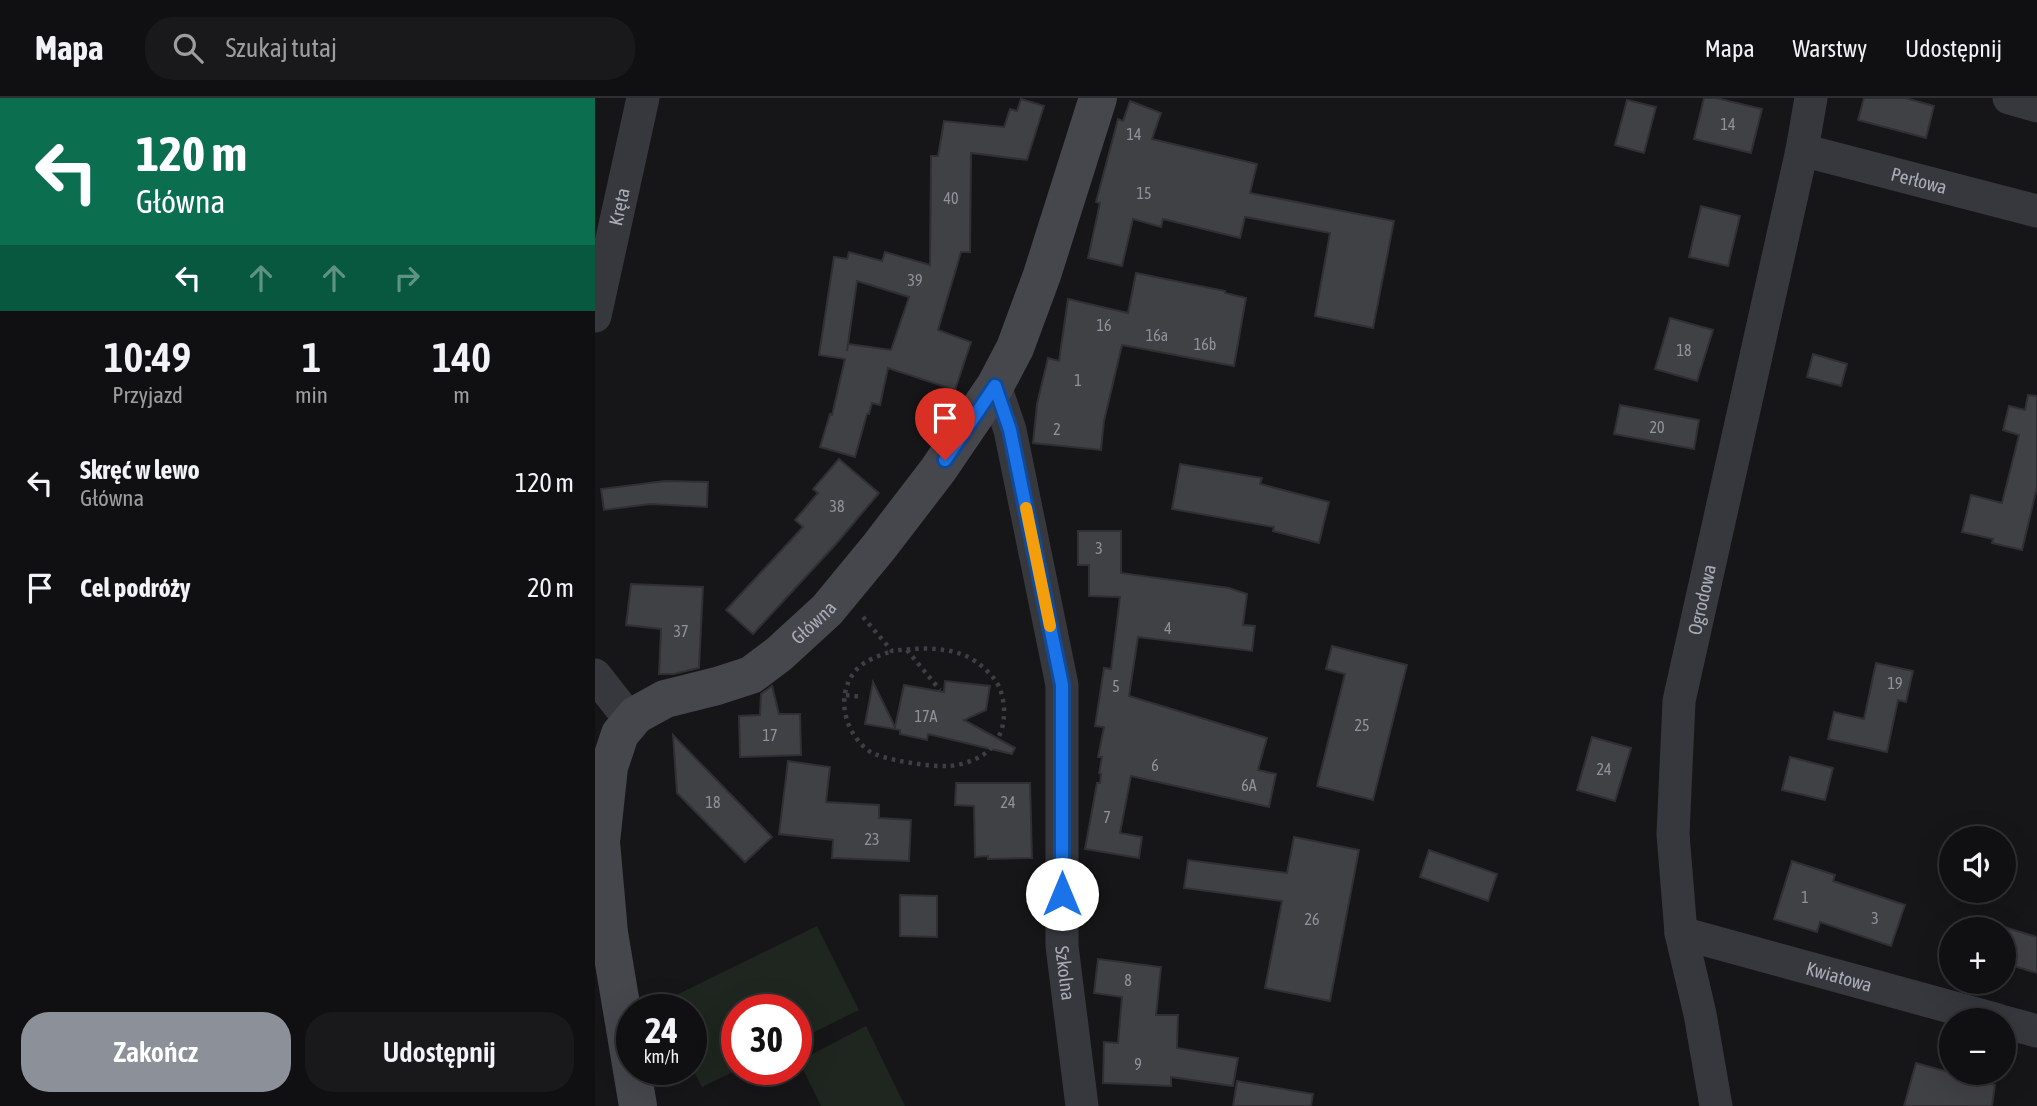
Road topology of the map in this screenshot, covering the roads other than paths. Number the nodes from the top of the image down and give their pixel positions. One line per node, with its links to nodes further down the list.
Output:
1 (643, 98): 8 (street, Kręta)
2 (1098, 98): 9 (street, Główna)
3 (1811, 98): 6 (street, Ogrodowa)
4 (2009, 98): 5 (street)
5 (2037, 106)
6 (1802, 150): 7 (street, Perłowa); 12 (street, Ogrodowa)
7 (2037, 211)
8 (595, 316)
9 (995, 386): 11 (street, Główna); 17 (street, Szkolna)
10 (595, 675): 11 (street)
11 (631, 721): 16 (street, Główna)
12 (1681, 933): 13 (street, Kwiatowa); 18 (street, Ogrodowa)
13 (1954, 1008)
14 (2016, 1025): 15 (street)
15 (2037, 1031)
16 (638, 1106)
17 (1082, 1106)
18 (1716, 1106)

